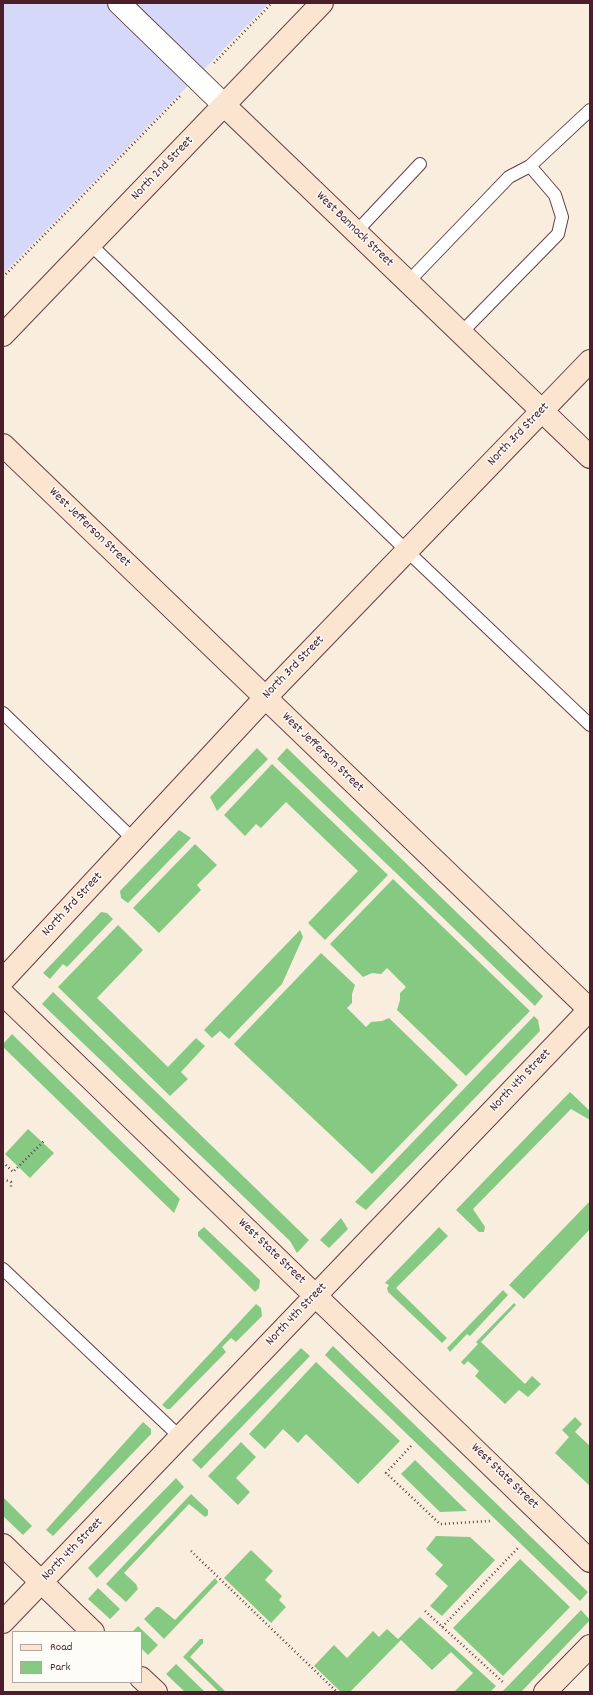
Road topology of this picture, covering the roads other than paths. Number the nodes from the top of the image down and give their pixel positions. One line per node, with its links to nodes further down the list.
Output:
1 (119, 3): 3 (street, West Bannock Street)
2 (322, 3): 3 (street, North 2nd Street)
3 (224, 105): 7 (street, West Bannock Street); 8 (street, North 2nd Street)
4 (590, 110): 6 (lane)
5 (420, 164): 7 (lane)
6 (530, 166): 9 (lane); 10 (lane)
7 (356, 232): 9 (street, West Bannock Street)
8 (90, 244): 11 (street, North 2nd Street); 16 (lane)
9 (408, 282): 10 (street, West Bannock Street)
10 (461, 333): 13 (street, West Bannock Street)
11 (3, 335)
12 (590, 360): 13 (street, North 3rd Street)
13 (542, 411): 15 (street, West Bannock Street); 16 (street, North 3rd Street)
14 (3, 445): 17 (street, West Jefferson Street)
15 (590, 457)
16 (406, 551): 17 (street, North 3rd Street); 19 (lane)
17 (265, 698): 20 (street, North 3rd Street); 23 (street, West Jefferson Street)
18 (3, 713): 20 (lane)
19 (590, 725)
20 (134, 840): 21 (street, North 3rd Street)
21 (3, 980)
22 (3, 994): 25 (street, West State Street)
23 (590, 1009): 25 (street, North 4th Street)
24 (3, 1269): 26 (lane)
25 (316, 1295): 26 (street, North 4th Street); 28 (street, West State Street)
26 (180, 1437): 29 (street, North 4th Street)
27 (3, 1545): 29 (street)
28 (590, 1561)
29 (42, 1582): 30 (street, North 4th Street); 31 (street)
30 (3, 1622)
31 (92, 1631)
32 (590, 1646): 35 (street)
33 (142, 1679): 34 (street)
34 (156, 1692)
35 (545, 1692)

